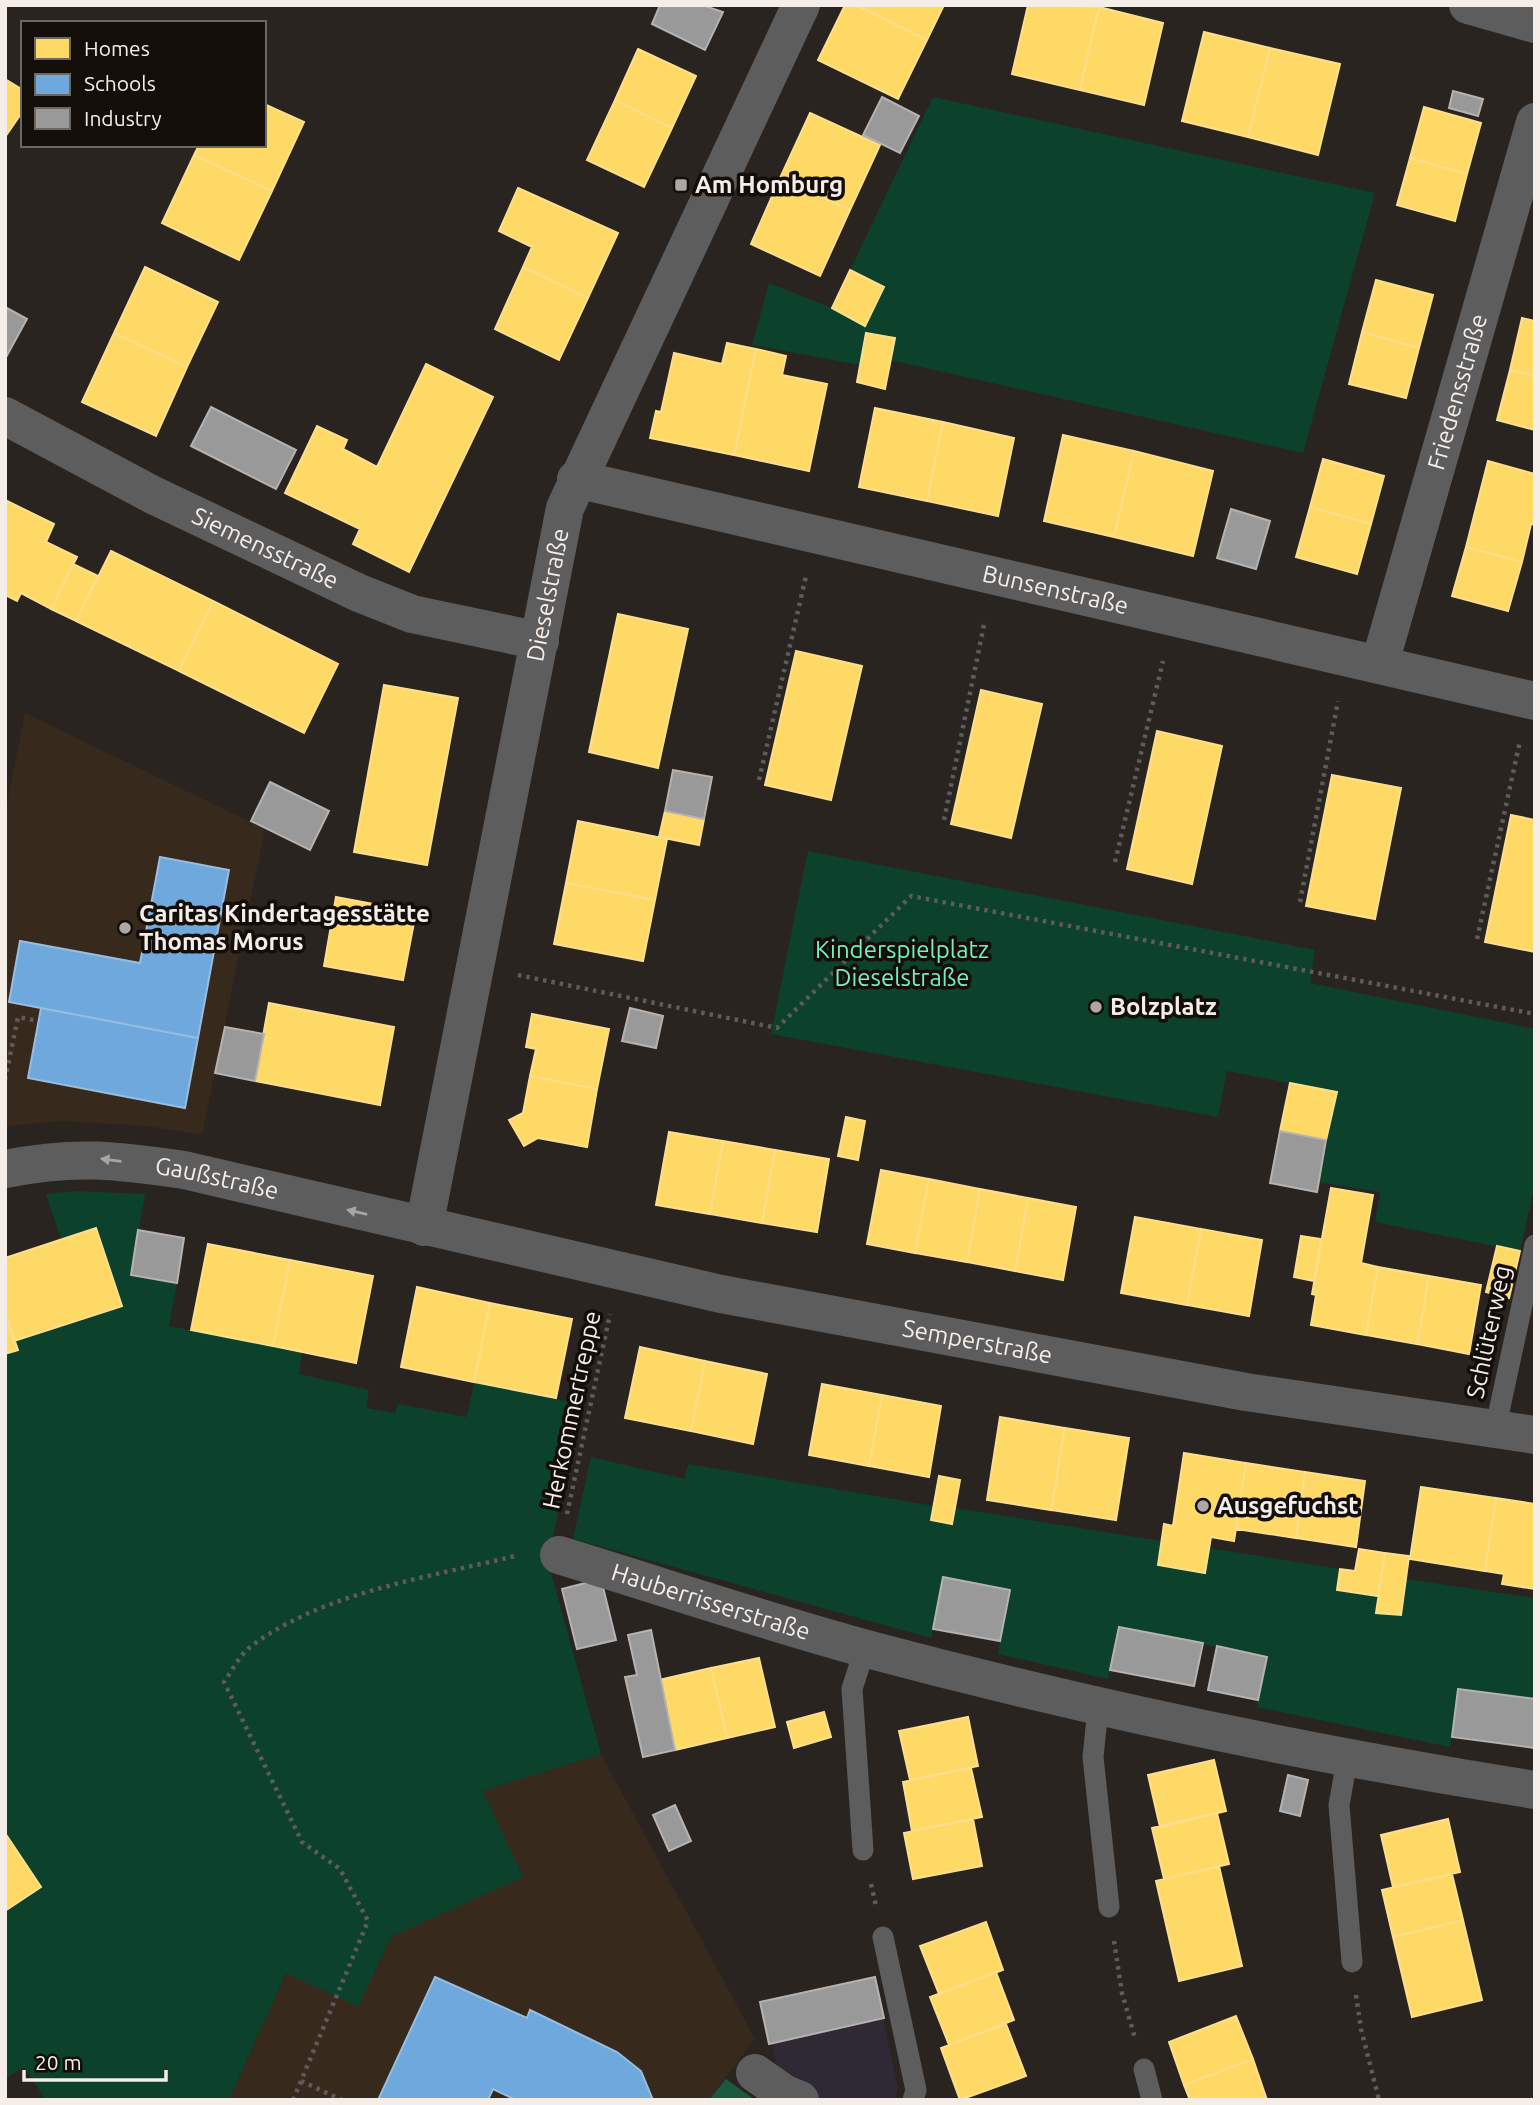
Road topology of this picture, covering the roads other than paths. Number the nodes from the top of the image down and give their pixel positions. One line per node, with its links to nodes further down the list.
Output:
1 (801, 5): 6 (street, Dieselstraße)
2 (1468, 5): 3 (street)
3 (1535, 24)
4 (1535, 122): 8 (street, Friedensstraße)
5 (5, 416): 7 (street, Siemensstraße)
6 (576, 479): 7 (street, Dieselstraße); 8 (street, Bunsenstraße)
7 (540, 641): 11 (street, Dieselstraße)
8 (1364, 659): 9 (street, Bunsenstraße)
9 (1532, 700)
10 (5, 1169): 11 (street, Gaußstraße, one-way to 10)
11 (424, 1227): 13 (street, Semperstraße)
12 (1535, 1245): 13 (lane, Schlüterweg)
13 (1495, 1430): 14 (street, Semperstraße)
14 (1535, 1435)
15 (559, 1555): 16 (street, Hauberrisserstraße)
16 (865, 1648): 17 (street, Hauberrisserstraße); 20 (lane)
17 (1098, 1707): 18 (street, Hauberrisserstraße); 21 (lane)
18 (1347, 1760): 19 (street, Hauberrisserstraße); 23 (lane)
19 (1535, 1790)
20 (863, 1850)
21 (1109, 1907)
22 (883, 1937): 27 (lane)
23 (1352, 1962)
24 (1144, 2069): 28 (lane)
25 (755, 2073): 26 (street)
26 (800, 2100)
27 (914, 2100)
28 (1152, 2100)

